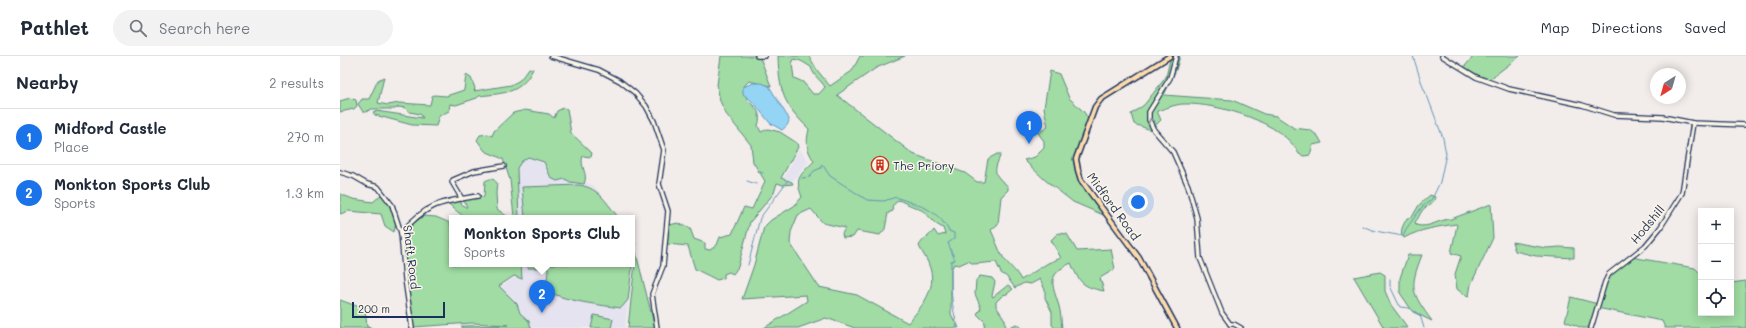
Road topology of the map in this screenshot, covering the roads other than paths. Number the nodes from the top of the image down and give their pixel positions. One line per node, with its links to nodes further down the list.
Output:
1 (551, 56): 16 (street)
2 (757, 56): 3 (street)
3 (765, 56)
4 (1170, 56): 17 (main road, Midford Road)
5 (1176, 56): 14 (street, one-way to 5)
6 (1442, 56): 7 (street)
7 (1693, 123): 8 (street); 19 (street, Hodshill)
8 (1746, 125)
9 (504, 166): 12 (street)
10 (340, 172): 13 (street, Shaft Road)
11 (478, 196): 12 (street)
12 (462, 199): 13 (street)
13 (401, 233): 15 (street, Shaft Road)
14 (1229, 326): 18 (street)
15 (412, 328)
16 (658, 328)
17 (1177, 328)
18 (1241, 328)
19 (1591, 328)

